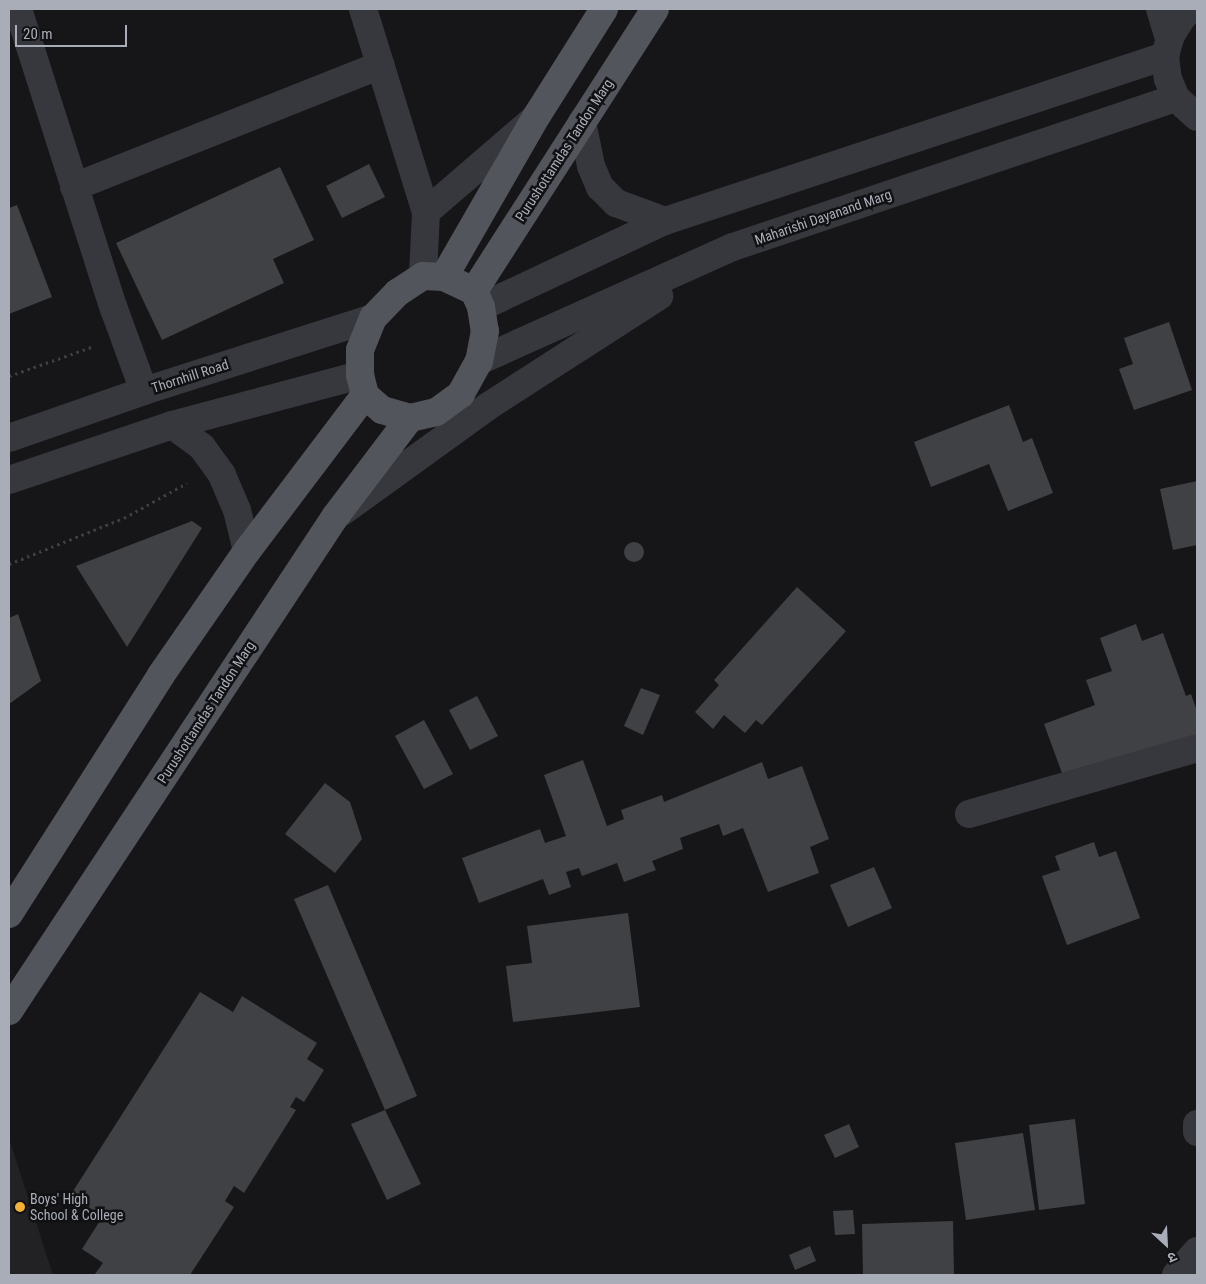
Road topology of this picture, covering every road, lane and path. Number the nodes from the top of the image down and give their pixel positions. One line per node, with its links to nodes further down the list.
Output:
1 (18, 9): 13 (street)
2 (363, 9): 8 (street)
3 (604, 9): 11 (main road)
4 (655, 9): 12 (main road, Purushottamdas Tandon Marg)
5 (1160, 9): 7 (street)
6 (1192, 9): 7 (street)
7 (1167, 48): 9 (street); 15 (street)
8 (381, 64): 13 (street); 14 (street)
9 (1176, 98): 10 (street); 16 (street, Maharishi Dayanand Marg)
10 (1197, 117)
11 (536, 118): 14 (street); 17 (main road)
12 (582, 122): 15 (street); 18 (main road, Purushottamdas Tandon Marg)
13 (74, 187): 20 (street)
14 (426, 212): 17 (street)
15 (666, 220): 18 (street)
16 (733, 247): 21 (street, Maharishi Dayanand Marg); 30 (street)
17 (434, 277): 18 (main road); 19 (main road)
18 (478, 299): 21 (main road)
19 (373, 318): 23 (main road); 24 (street, Thornhill Road)
20 (124, 337): 22 (path); 24 (street)
21 (479, 361): 25 (main road)
22 (9, 376)
23 (362, 385): 25 (main road); 26 (street); 31 (main road)
24 (144, 391): 27 (street, Thornhill Road)
25 (410, 418): 30 (main road, Purushottamdas Tandon Marg)
26 (172, 424): 28 (street); 29 (street)
27 (9, 438)
28 (216, 467): 31 (street); 32 (path)
29 (9, 480)
30 (335, 518): 36 (main road, Purushottamdas Tandon Marg)
31 (247, 550): 35 (main road)
32 (9, 564)
33 (1197, 748): 34 (street)
34 (969, 814)
35 (9, 914)
36 (9, 1012)
37 (1197, 1124): 38 (street)
38 (1197, 1132)
39 (1197, 1251): 40 (street)
40 (1176, 1275)

